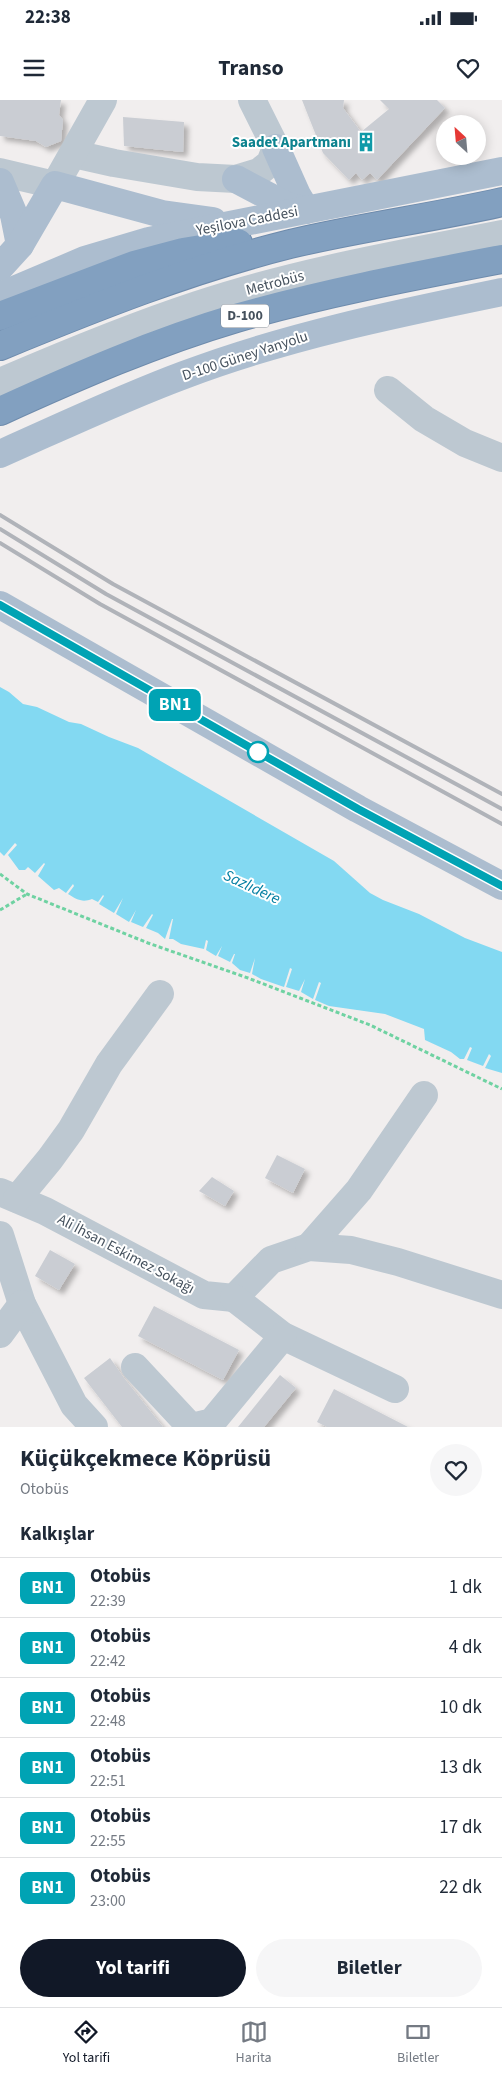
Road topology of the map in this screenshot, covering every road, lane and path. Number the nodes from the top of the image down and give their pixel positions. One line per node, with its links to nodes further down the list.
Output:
1 (103, 100): 4 (street)
2 (252, 100): 3 (street)
3 (276, 148): 7 (street); 11 (main road)
4 (74, 154): 7 (street); 9 (street)
5 (502, 171): 11 (main road, Yeşilova Caddesi)
6 (0, 172): 9 (street)
7 (236, 179): 11 (main road)
8 (0, 182): 15 (main road)
9 (55, 185): 12 (main road); 15 (main road)
10 (502, 202): 13 (highway)
11 (306, 210): 12 (main road, Yeşilova Caddesi)
12 (234, 224): 19 (main road, Yeşilova Caddesi)
13 (361, 228): 20 (highway); 21 (highway)
14 (502, 234): 22 (street, Metrobüs)
15 (20, 245): 17 (main road)
16 (502, 259): 24 (highway, D-100)
17 (0, 267)
18 (502, 292): 25 (main road, D-100 Güney Yanyolu)
19 (0, 296)
20 (0, 316)
21 (0, 346)
22 (0, 382)
23 (388, 390): 26 (street)
24 (0, 411)
25 (0, 454)
26 (502, 458)
27 (0, 605): 29 (main road)
28 (0, 874): 30 (path)
29 (502, 886)
30 (27, 894): 31 (path); 33 (path)
31 (0, 910)
32 (160, 994): 35 (street)
33 (502, 1089)
34 (424, 1095): 37 (street)
35 (8, 1195): 39 (street, Ali İhsan Eskimez Sokağı)
36 (0, 1235): 40 (street)
37 (309, 1247): 38 (street); 39 (street)
38 (502, 1295)
39 (234, 1298): 42 (street)
40 (22, 1304): 41 (street); 45 (street)
41 (0, 1334)
42 (283, 1336): 43 (street); 44 (street)
43 (135, 1367)
44 (395, 1389)
45 (94, 1427)

